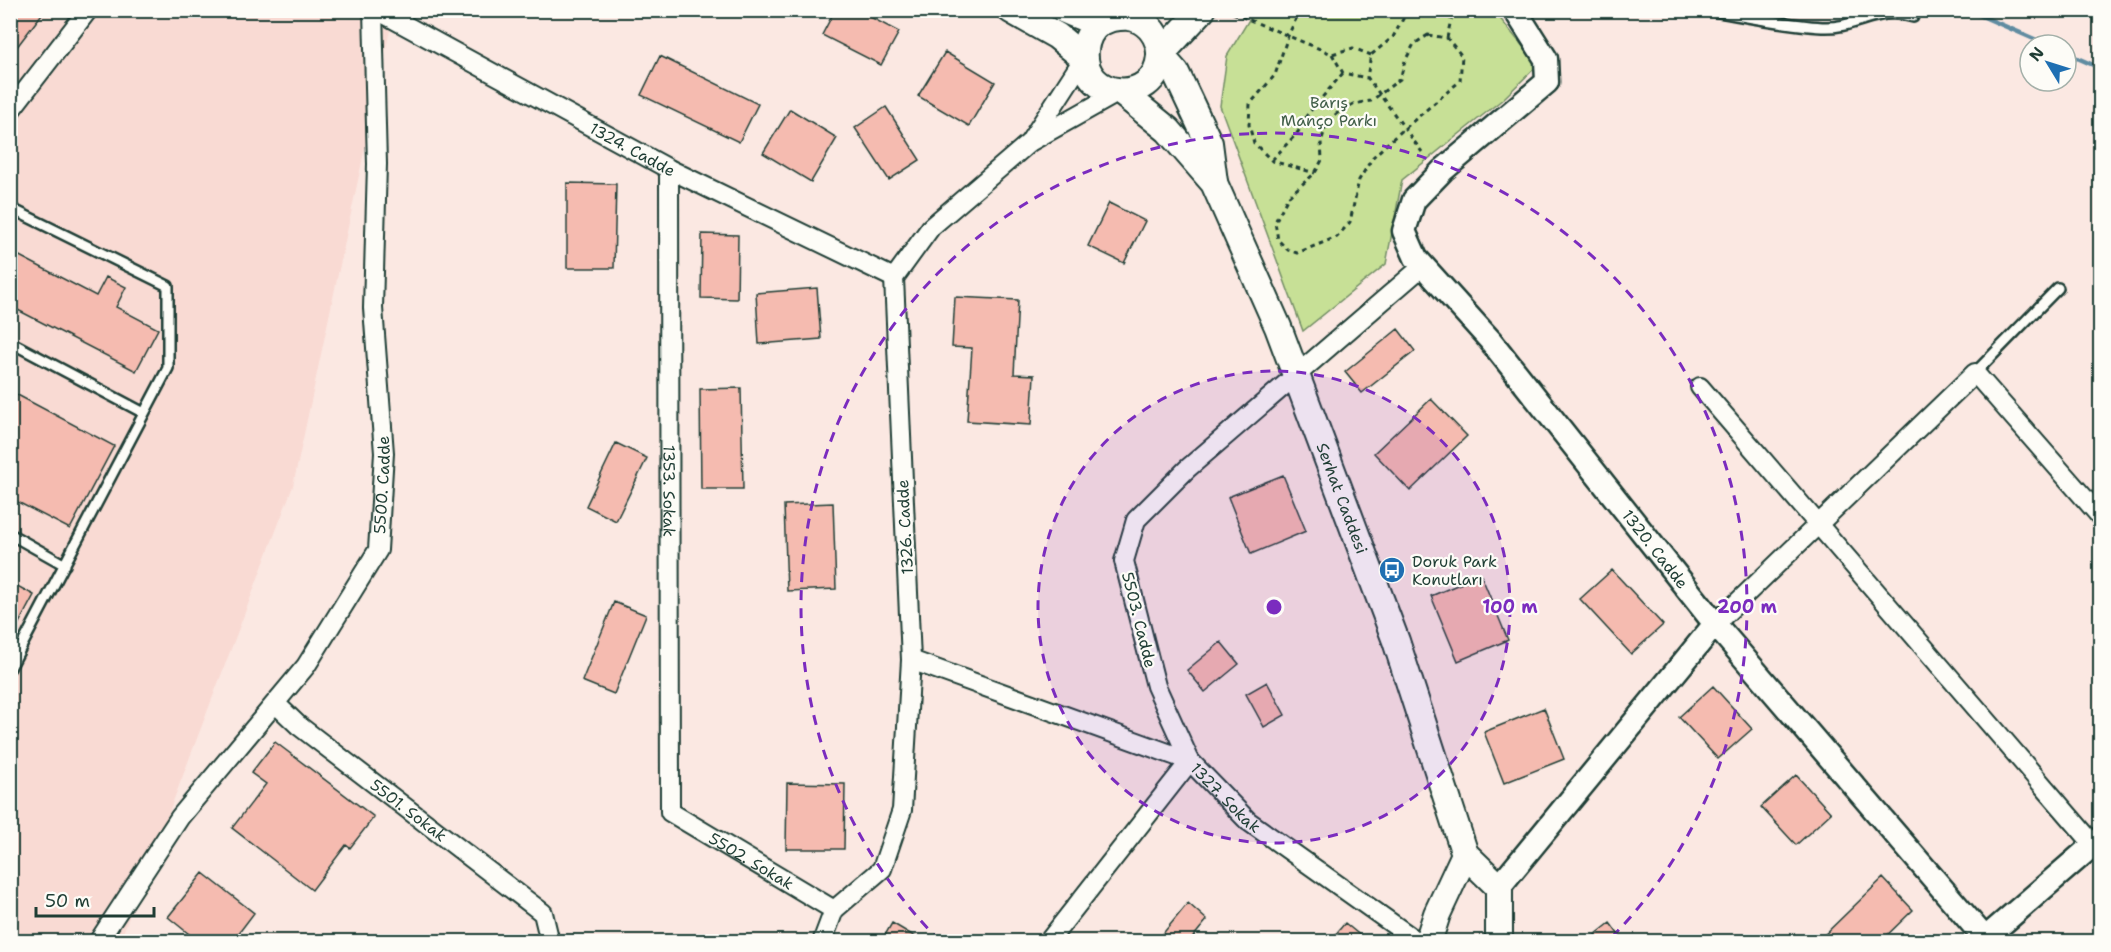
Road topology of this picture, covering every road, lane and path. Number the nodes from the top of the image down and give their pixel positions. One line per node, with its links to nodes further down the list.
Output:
1 (88, 10): 24 (street)
2 (375, 10): 29 (street, 1324. Cadde); 48 (street, 5500. Cadde)
3 (1011, 10): 19 (main road)
4 (1065, 10): 11 (main road)
5 (1202, 10): 17 (main road)
6 (1300, 10): 14 (path)
7 (1408, 10): 18 (path)
8 (1454, 10): 15 (path)
9 (1515, 10): 33 (street, 1320. Cadde)
10 (1707, 10): 13 (lane)
11 (1123, 13): 17 (main road); 19 (main road)
12 (1233, 13): 14 (path)
13 (1913, 17)
14 (1288, 36): 16 (path); 28 (path)
15 (1447, 38): 23 (path); 25 (path)
16 (1332, 54): 18 (path); 20 (path)
17 (1160, 55): 22 (main road); 31 (main road)
18 (1371, 55): 21 (path)
19 (1084, 58): 22 (main road); 26 (street)
20 (1343, 74): 21 (path); 28 (path)
21 (1368, 78): 23 (path)
22 (1120, 92): 26 (street); 31 (main road)
23 (1380, 95): 25 (path); 30 (path)
24 (10, 111)
25 (1404, 128): 27 (path); 30 (path)
26 (1030, 142): 34 (street)
27 (1422, 152)
28 (1272, 161): 30 (path)
29 (669, 169): 34 (street, 1324. Cadde); 50 (street, 1353. Sokak)
30 (1315, 173)
31 (1214, 183): 37 (main road, Serhat Caddesi)
32 (10, 208): 40 (lane)
33 (1423, 266): 37 (street, 5503. Cadde); 45 (street, 1320. Cadde)
34 (894, 278): 46 (street, 1326. Cadde)
35 (2058, 288): 38 (lane)
36 (10, 342): 40 (lane)
37 (1296, 373): 49 (street, 5503. Cadde); 52 (main road, Serhat Caddesi)
38 (1975, 373): 41 (street); 42 (street)
39 (1701, 387): 42 (street)
40 (144, 413): 44 (lane)
41 (2100, 516)
42 (1817, 523): 45 (street); 51 (street)
43 (10, 534): 44 (lane)
44 (65, 565): 47 (lane)
45 (1714, 624): 53 (street); 56 (street, 1320. Cadde)
46 (911, 660): 49 (street, 1327. Sokak); 54 (street, 1326. Cadde)
47 (10, 668)
48 (276, 704): 57 (street, 5500. Cadde); 58 (street, 5501. Sokak)
49 (1190, 761): 60 (street); 61 (street, 1327. Sokak)
50 (670, 812): 54 (street, 5502. Sokak)
51 (2097, 842): 56 (street)
52 (1465, 854): 53 (main road, Serhat Caddesi); 55 (main road)
53 (1499, 887): 64 (main road)
54 (834, 910): 59 (street, 1326. Cadde)
55 (1437, 914): 62 (main road); 63 (main road)
56 (1985, 940)
57 (98, 942)
58 (550, 942)
59 (822, 942)
60 (1048, 942)
61 (1418, 942)
62 (1428, 942)
63 (1445, 942)
64 (1499, 942)

